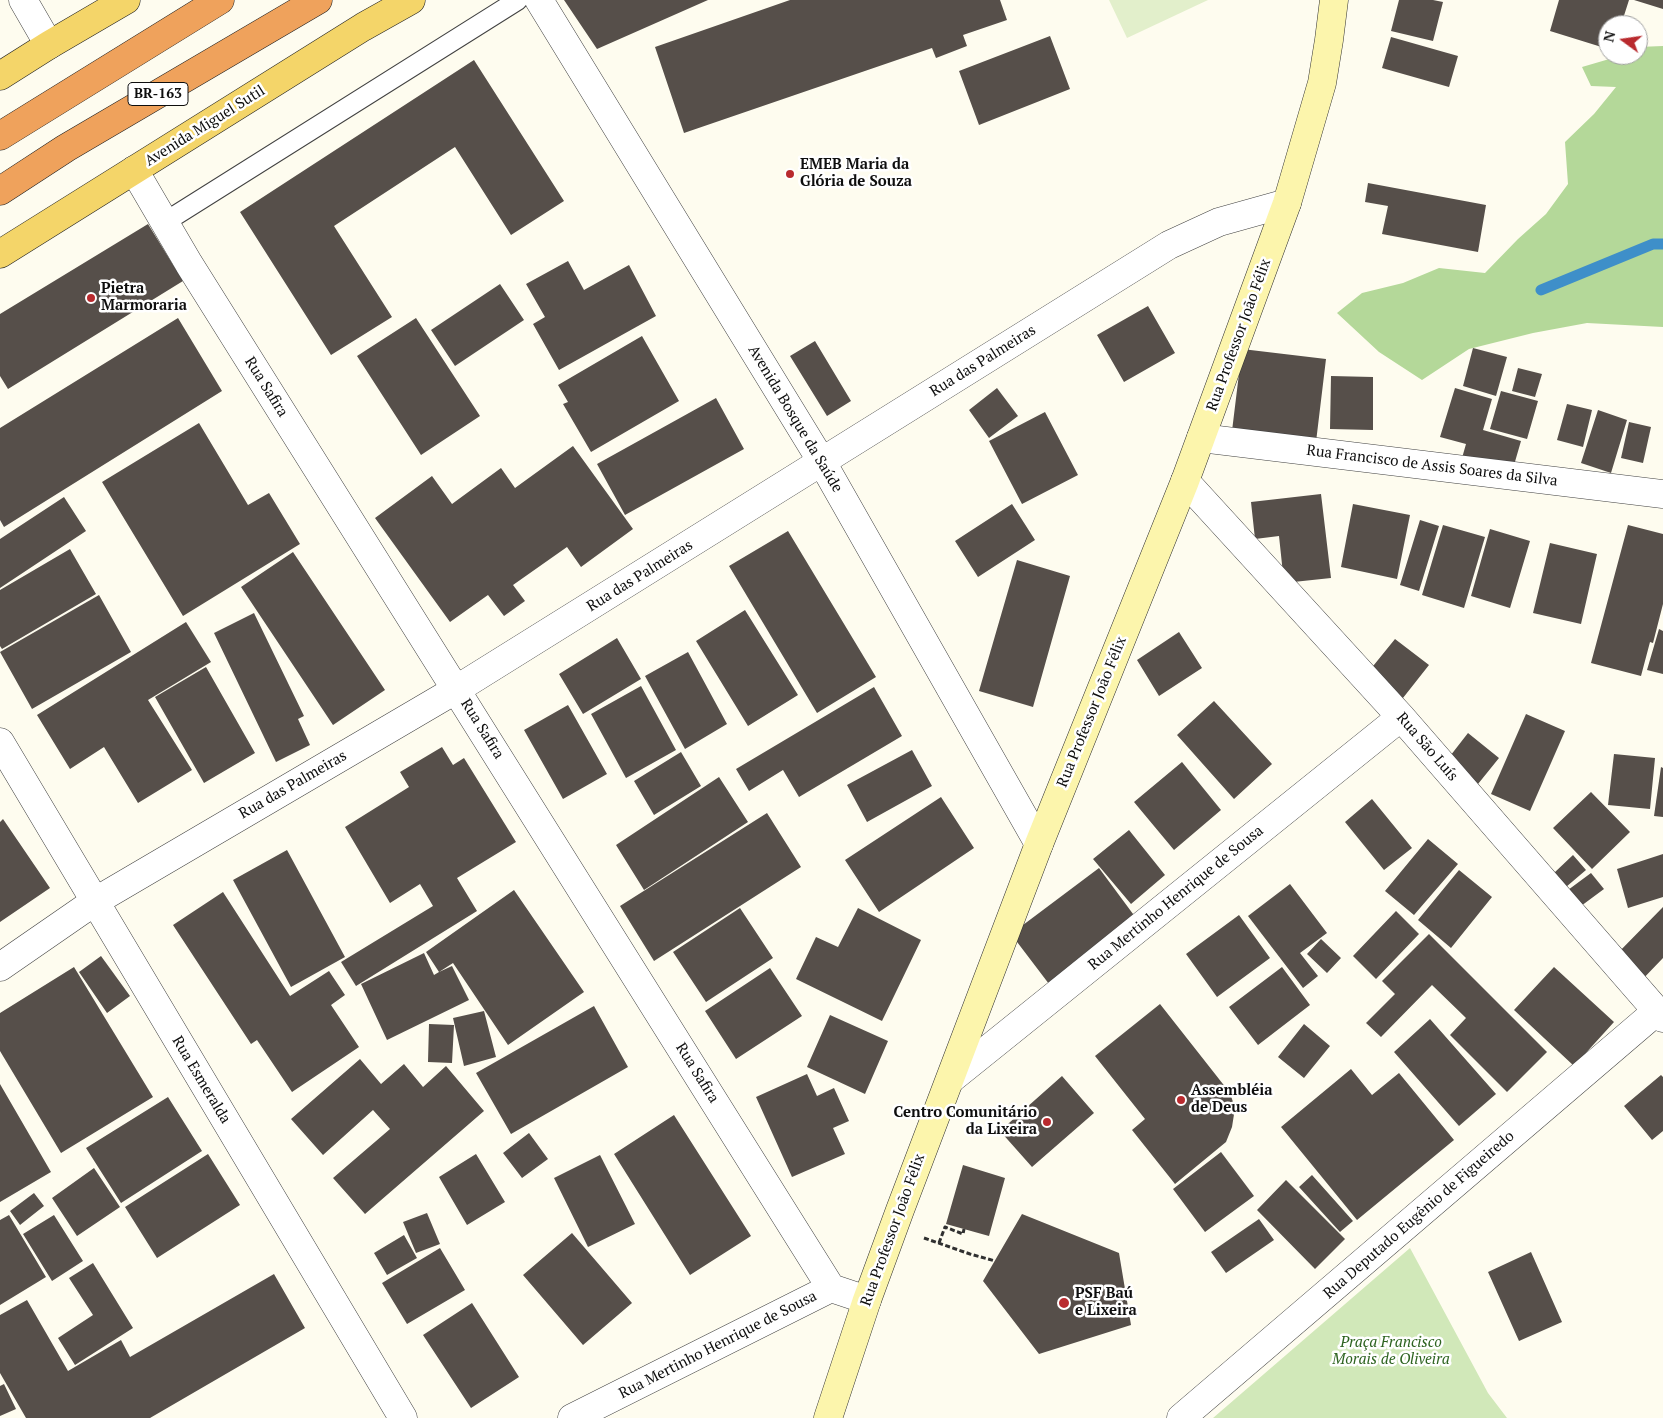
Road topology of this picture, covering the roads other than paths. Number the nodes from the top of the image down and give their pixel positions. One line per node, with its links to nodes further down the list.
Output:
1 (23, 0): 9 (street)
2 (126, 0): 9 (main road)
3 (220, 0): 11 (highway, BR-163)
4 (318, 0): 13 (highway, BR-163)
5 (411, 0): 12 (main road, Avenida Miguel Sutil)
6 (518, 0): 15 (lane)
7 (539, 0): 18 (street, Avenida Bosque da Saúde)
8 (1334, 0): 14 (street, Rua Professor João Félix)
9 (49, 44): 10 (main road)
10 (0, 76)
11 (0, 136)
12 (134, 170): 15 (street, Rua Safira); 16 (main road, Avenida Miguel Sutil)
13 (0, 191)
14 (1287, 203): 17 (street, Rua Professor João Félix); 18 (street, Rua das Palmeiras)
15 (165, 222): 21 (street, Rua Safira)
16 (0, 254)
17 (1201, 438): 19 (street, Rua Professor João Félix); 20 (street, Rua Francisco de Assis Soares da Silva)
18 (822, 462): 21 (street, Rua das Palmeiras); 24 (street, Avenida Bosque da Saúde)
19 (1185, 481): 22 (street, Rua São Luís); 24 (street, Rua Professor João Félix)
20 (1663, 494)
21 (457, 689): 25 (street, Rua das Palmeiras); 29 (street, Rua Safira)
22 (1400, 717): 27 (street, Rua São Luís); 28 (street, Rua Mertinho Henrique de Sousa)
23 (0, 742): 25 (street, Rua Esmeralda)
24 (1039, 844): 28 (street, Rua Professor João Félix)
25 (94, 902): 26 (street, Rua das Palmeiras); 32 (street, Rua Esmeralda)
26 (0, 968)
27 (1660, 1015): 34 (street, Rua Deputado Eugênio de Figueiredo)
28 (951, 1079): 30 (street, Rua Professor João Félix)
29 (831, 1288): 30 (street, Rua Mertinho Henrique de Sousa); 33 (street, Rua Mertinho Henrique de Sousa)
30 (867, 1300): 31 (street, Rua Professor João Félix)
31 (832, 1417)
32 (403, 1418)
33 (572, 1418)
34 (1181, 1418)

